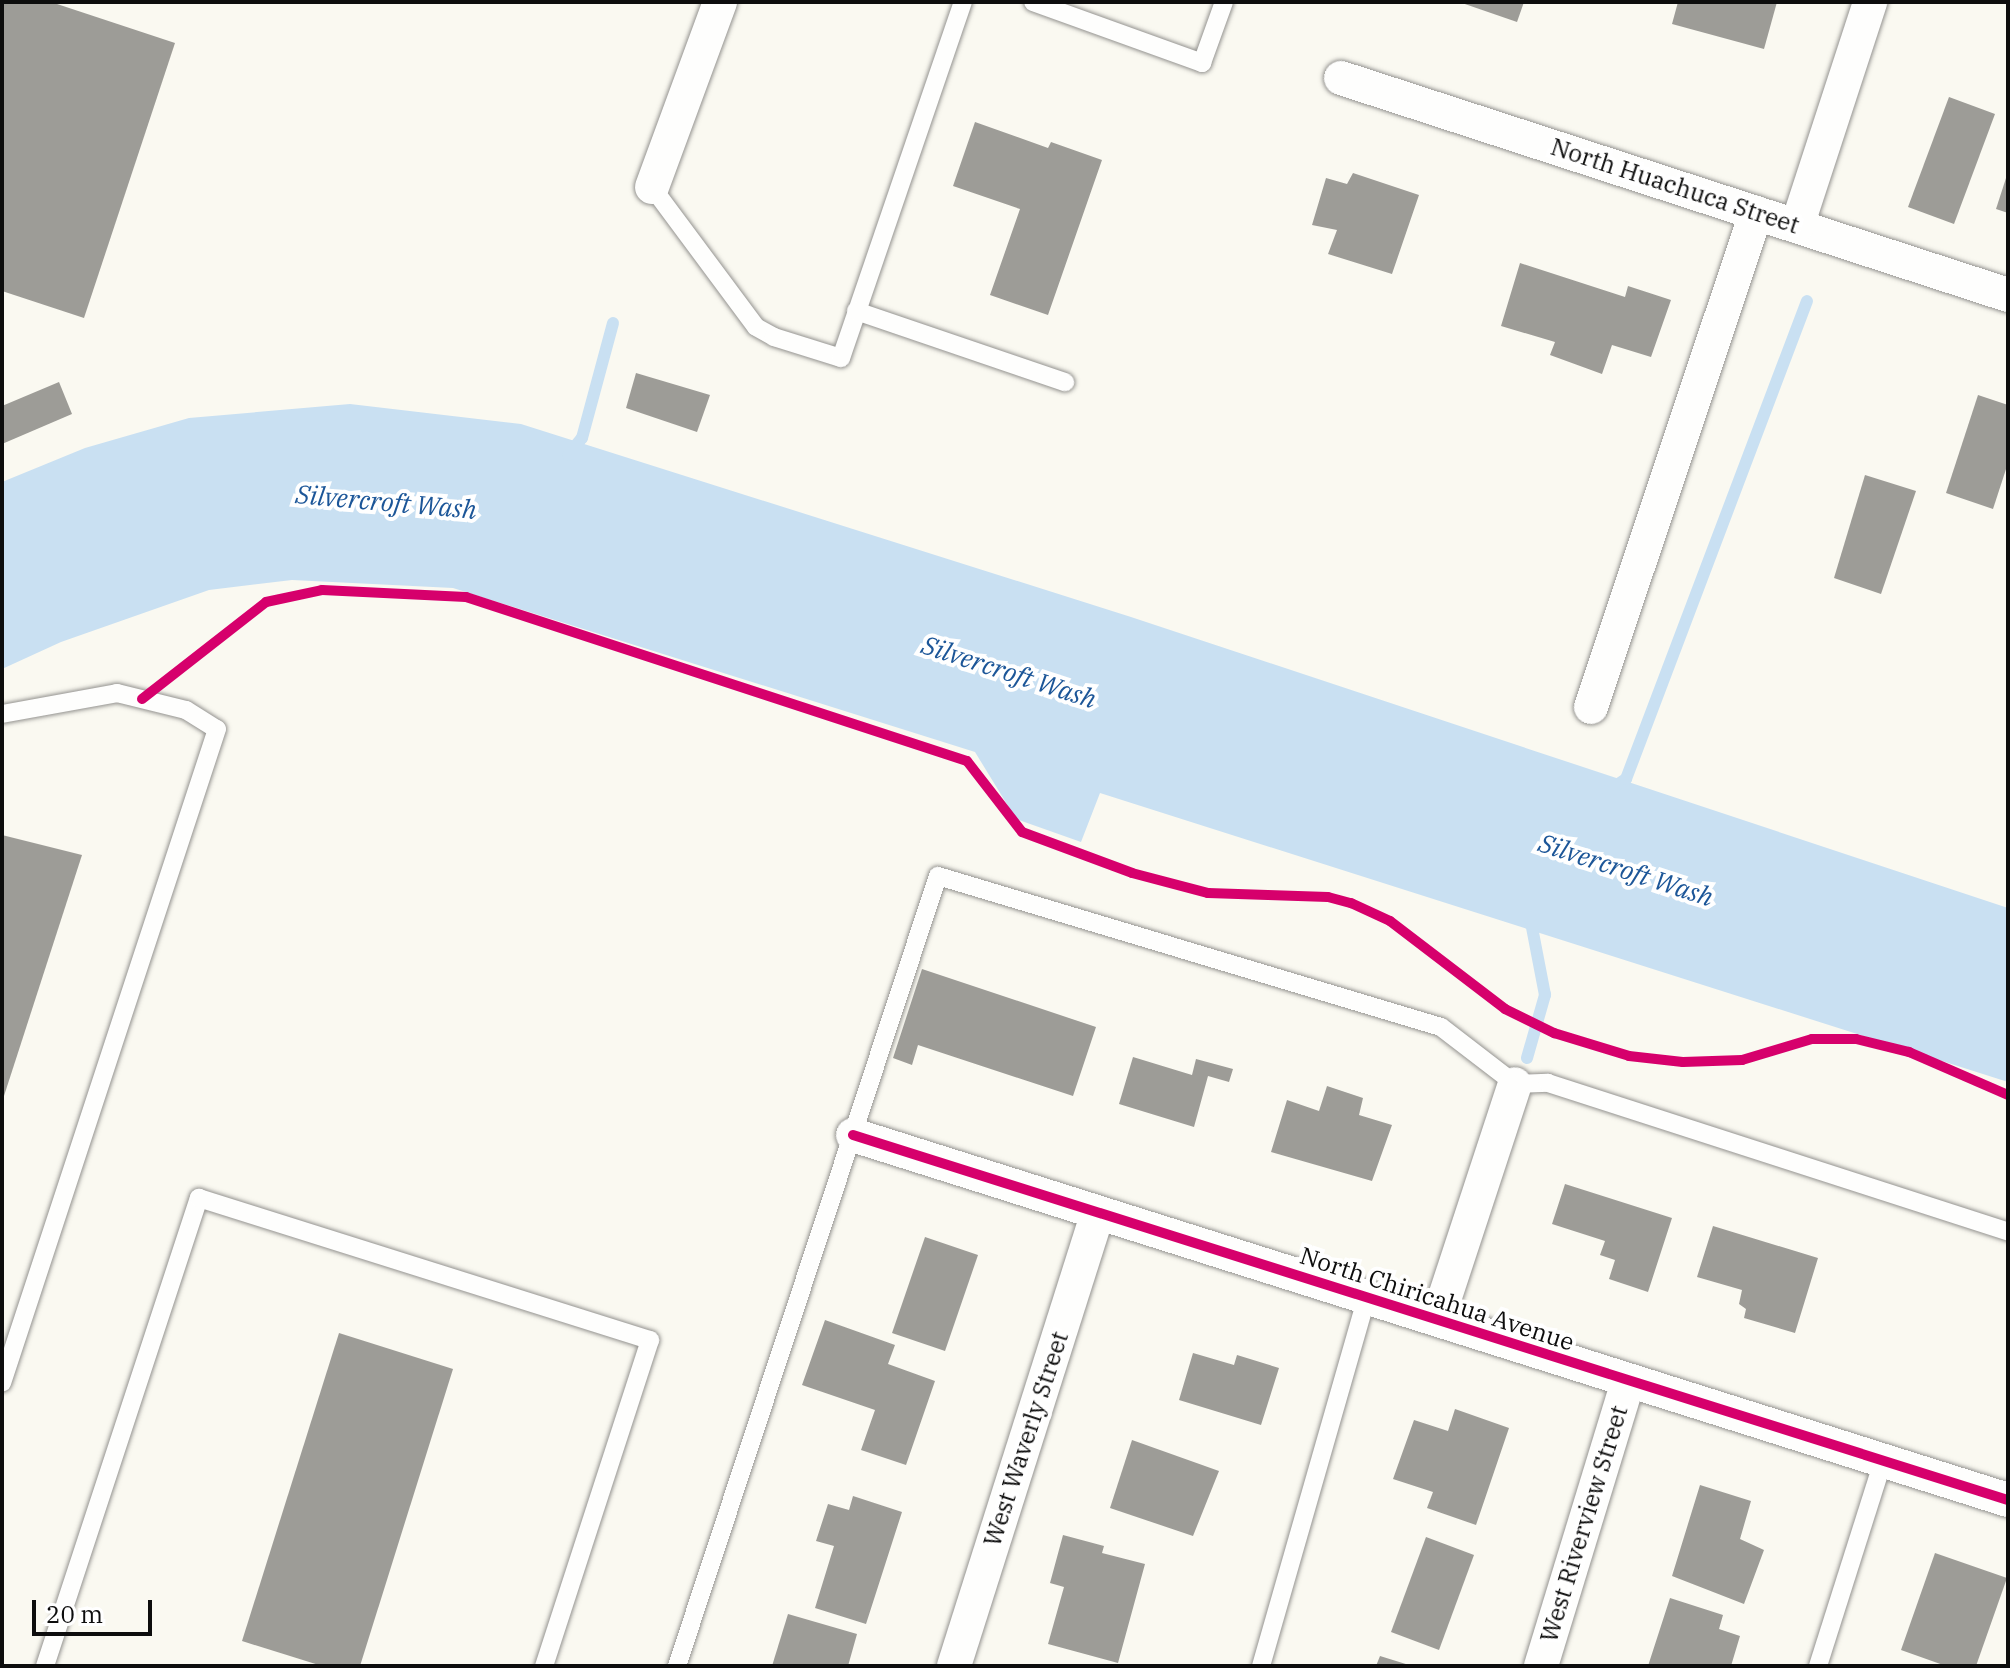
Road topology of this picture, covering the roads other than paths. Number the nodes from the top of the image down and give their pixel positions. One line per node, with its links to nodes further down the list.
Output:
1 (720, 2): 7 (street)
2 (963, 2): 11 (lane)
3 (1033, 2): 4 (lane)
4 (1224, 2)
5 (1870, 2): 9 (street)
6 (1341, 78): 8 (street, North Huachuca Street)
7 (652, 187): 11 (lane)
8 (1756, 213): 9 (street, North Huachuca Street); 13 (street)
9 (1797, 226): 10 (street, North Huachuca Street)
10 (2008, 295)
11 (856, 311): 12 (lane)
12 (1065, 382)
13 (1591, 707)
14 (2, 714): 22 (lane)
15 (1515, 1084): 16 (lane); 18 (lane); 20 (street)
16 (853, 1135): 17 (street, North Chiricahua Avenue); 27 (lane)
17 (1098, 1213): 19 (street, North Chiricahua Avenue); 28 (street, West Waverly Street)
18 (2008, 1232)
19 (1367, 1296): 20 (street, North Chiricahua Avenue); 29 (lane)
20 (1438, 1318): 21 (street, North Chiricahua Avenue)
21 (1628, 1382): 23 (street, North Chiricahua Avenue); 30 (street, West Riverview Street)
22 (2, 1383)
23 (1883, 1461): 24 (street, North Chiricahua Avenue); 31 (lane)
24 (2008, 1500)
25 (45, 1666): 26 (lane)
26 (544, 1666)
27 (677, 1666)
28 (954, 1666)
29 (1261, 1666)
30 (1541, 1666)
31 (1818, 1666)

